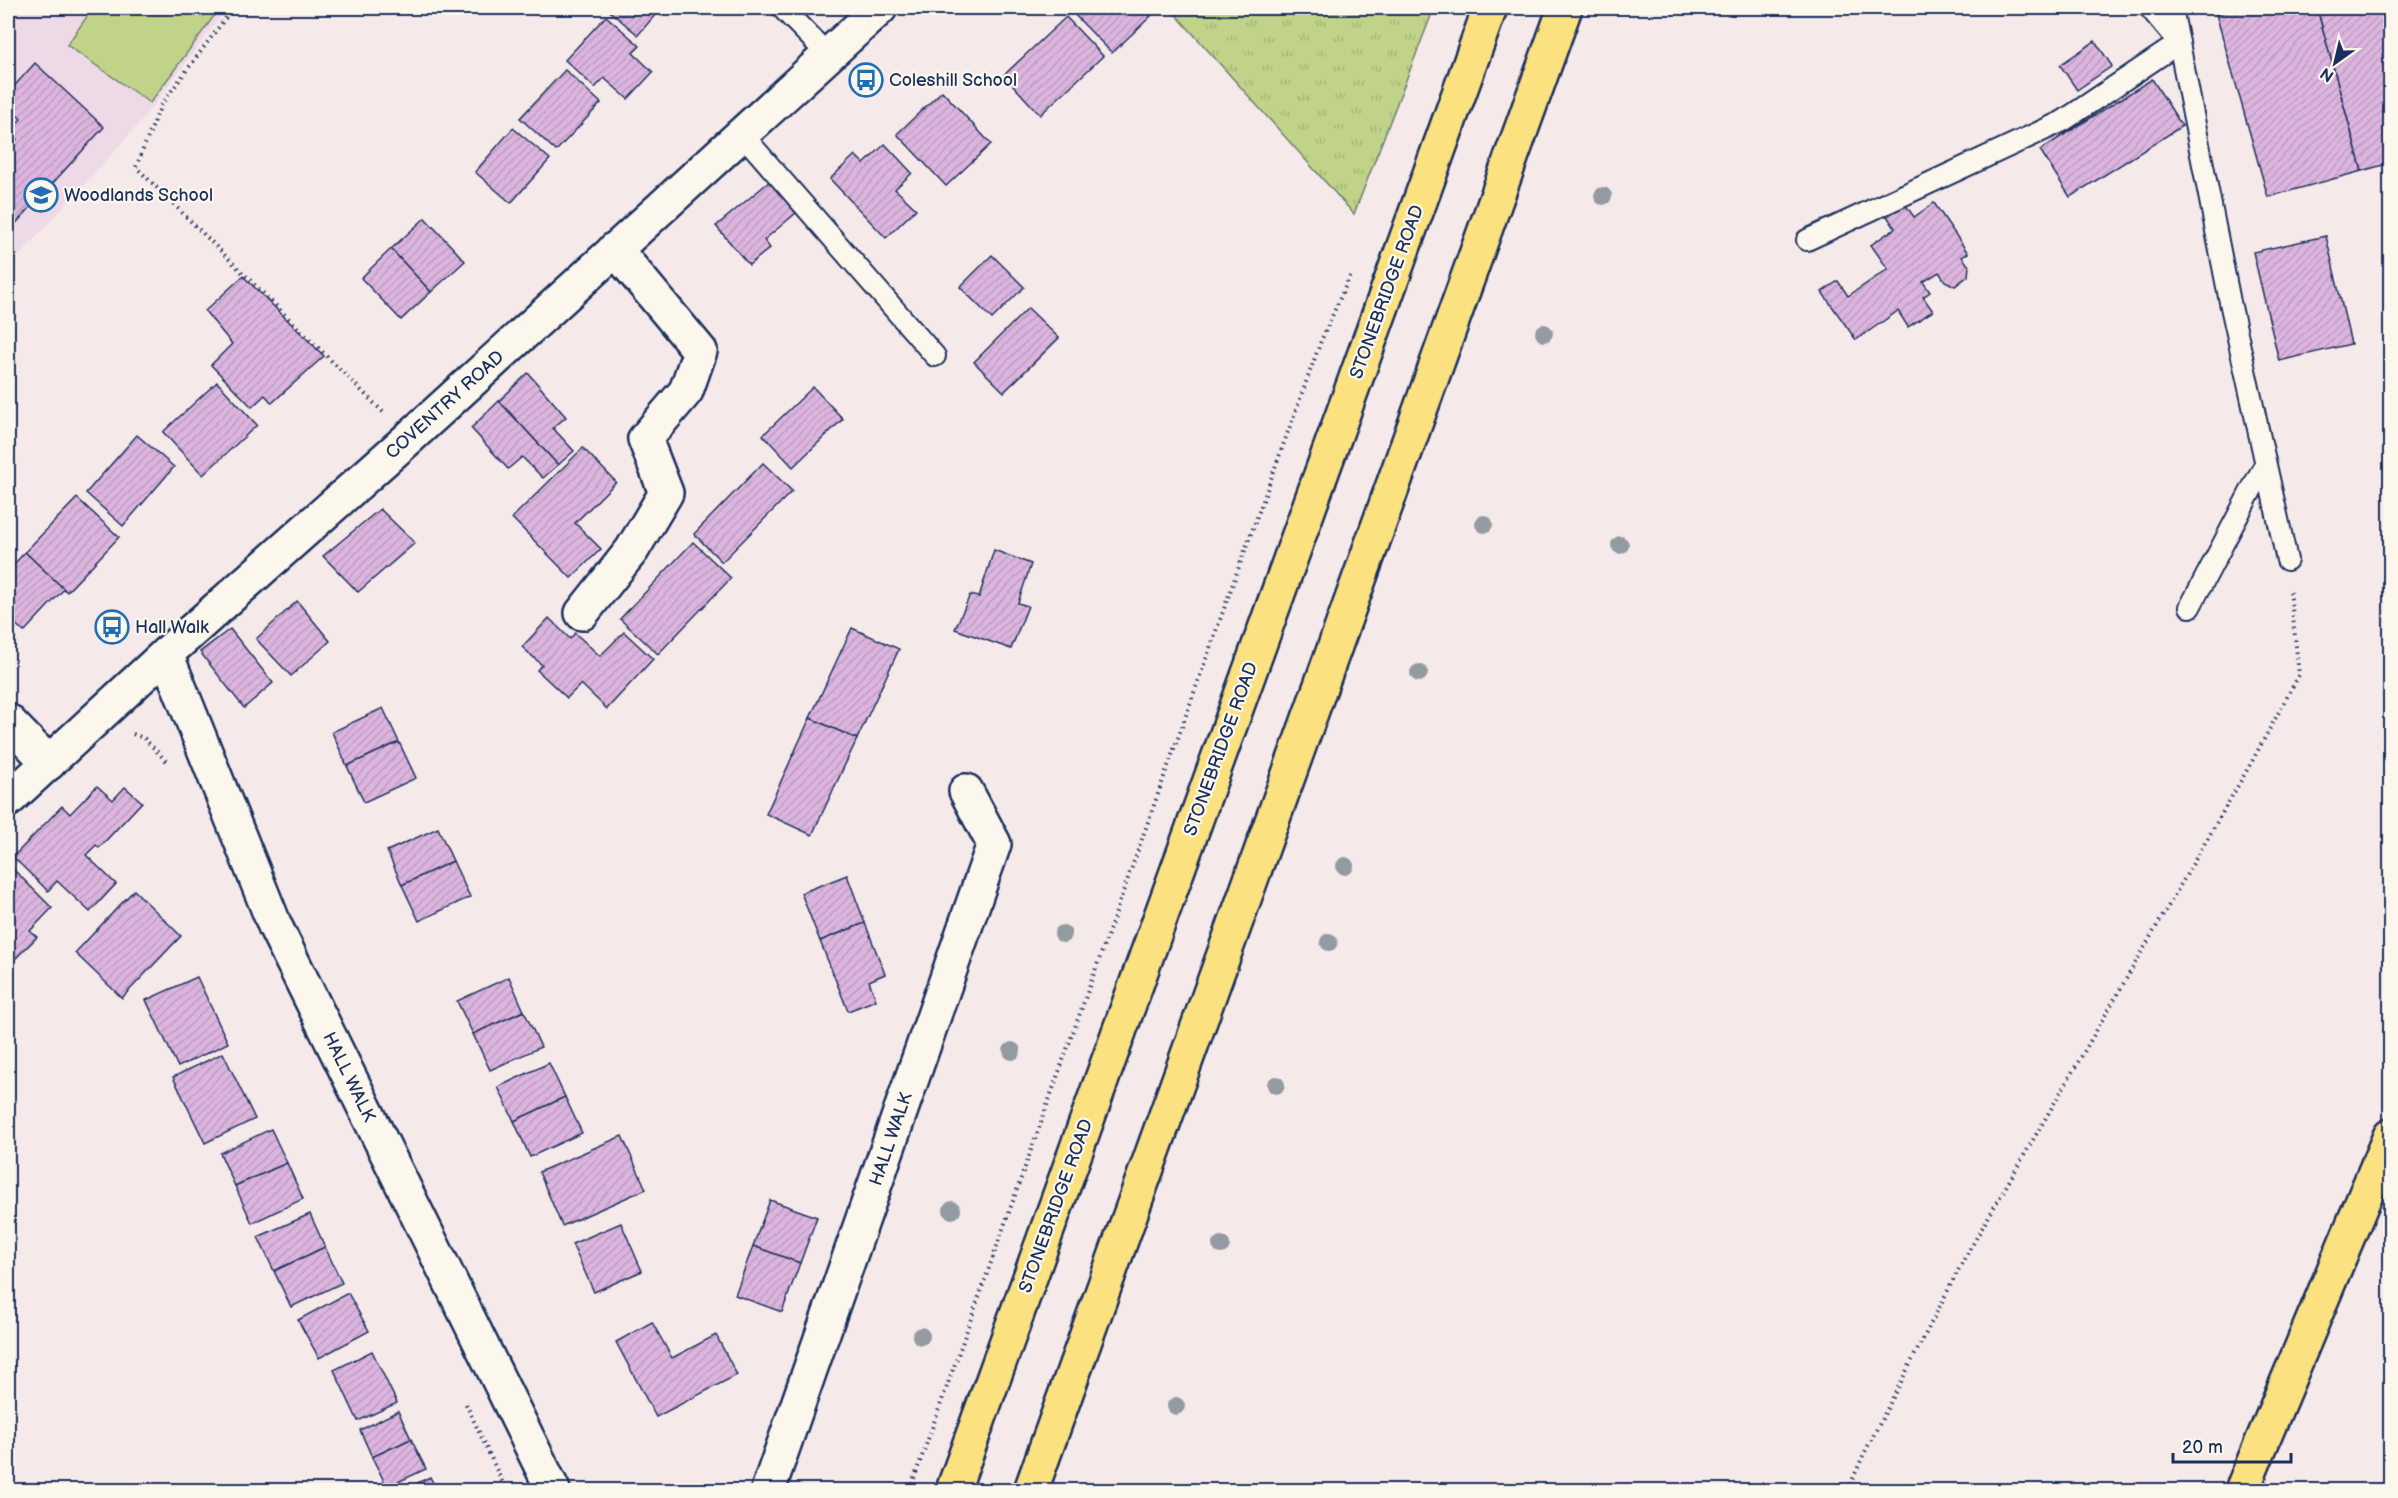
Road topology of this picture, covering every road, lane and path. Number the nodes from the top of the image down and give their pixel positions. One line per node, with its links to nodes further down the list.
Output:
1 (232, 8): 15 (path)
2 (782, 8): 9 (lane)
3 (1490, 8): 29 (highway, STONEBRIDGE ROAD)
4 (1565, 8): 30 (highway)
5 (2150, 8): 8 (lane)
6 (2172, 8): 8 (lane)
7 (869, 11): 9 (street, COVENTRY ROAD)
8 (2180, 43): 11 (lane); 16 (lane)
9 (828, 55): 10 (street, COVENTRY ROAD)
10 (742, 134): 12 (street, COVENTRY ROAD); 14 (lane)
11 (1807, 240)
12 (615, 249): 15 (street, COVENTRY ROAD); 19 (street)
13 (1351, 275): 28 (path)
14 (935, 356)
15 (409, 438): 20 (street, COVENTRY ROAD)
16 (2265, 464): 17 (lane); 18 (lane)
17 (2287, 560): 31 (path)
18 (2190, 607)
19 (582, 613)
20 (166, 654): 22 (street, COVENTRY ROAD); 26 (street, HALL WALK)
21 (8, 721): 22 (street)
22 (49, 763): 24 (street, COVENTRY ROAD)
23 (966, 790): 27 (street, HALL WALK)
24 (8, 800)
25 (2391, 1136): 32 (highway)
26 (554, 1491)
27 (768, 1491)
28 (910, 1491)
29 (953, 1491)
30 (1030, 1491)
31 (1848, 1491)
32 (2242, 1491)

